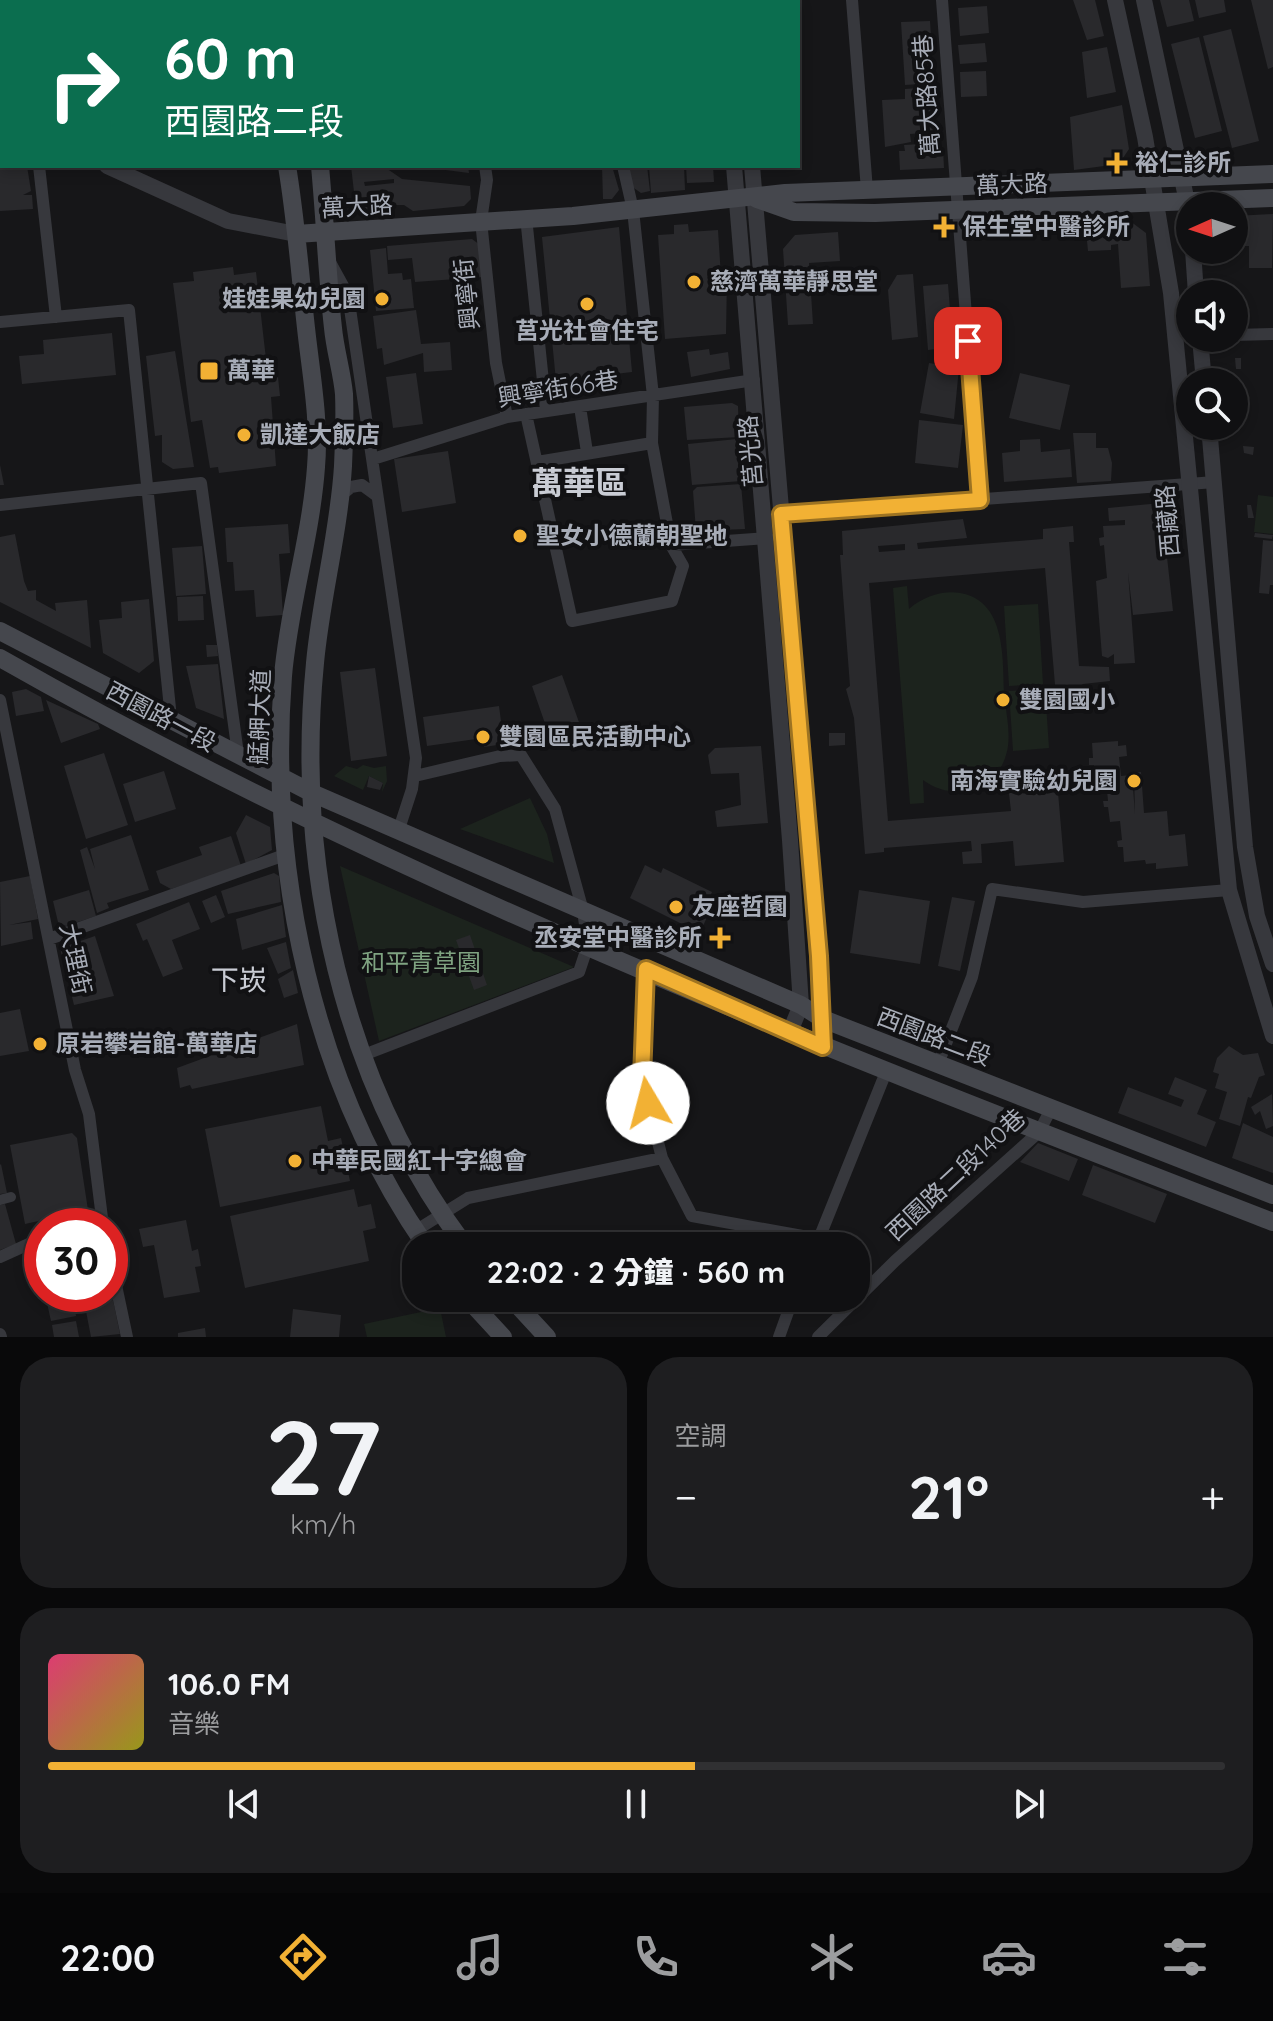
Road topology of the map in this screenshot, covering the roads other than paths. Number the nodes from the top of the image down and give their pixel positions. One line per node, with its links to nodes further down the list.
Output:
1 (852, 0): 17 (street)
2 (942, 0): 16 (street, 萬大路85巷)
3 (1115, 0): 15 (street, 西藏路)
4 (1144, 0): 14 (street)
5 (39, 168): 31 (street)
6 (111, 168): 29 (street)
7 (287, 168): 29 (main road, 艋舺大道)
8 (320, 168): 28 (main road, 艋舺大道)
9 (485, 168): 27 (street, 興寧街)
10 (623, 168): 24 (street)
11 (735, 168): 20 (street, 莒光路)
12 (752, 168): 20 (street, 莒光路)
13 (1273, 174): 14 (main road, 萬大路)
14 (1182, 176): 15 (main road, 萬大路); 18 (street)
15 (1151, 177): 16 (main road, 萬大路); 22 (street, 西藏路)
16 (955, 186): 17 (main road, 萬大路); 25 (street, 萬大路85巷)
17 (867, 190): 20 (main road, 萬大路)
18 (1185, 192)
19 (1273, 198): 21 (main road, 萬大路)
20 (746, 199): 24 (main road, 萬大路); 25 (main road, 萬大路); 35 (street, 莒光路); 53 (street, 莒光路)
21 (1248, 201)
22 (1156, 203): 23 (main road, 萬大路); 25 (main road, 萬大路); 47 (street, 西藏路)
23 (1176, 207)
24 (633, 210): 26 (main road, 萬大路); 36 (street)
25 (957, 211): 51 (street, 萬大路85巷)
26 (526, 217): 27 (main road, 萬大路); 38 (street)
27 (481, 221): 28 (main road, 萬大路); 40 (street, 興寧街)
28 (327, 232): 29 (main road, 萬大路); 30 (main road, 艋舺大道)
29 (296, 234): 62 (main road, 艋舺大道)
30 (326, 255): 44 (street); 49 (main road, 艋舺大道)
31 (56, 317): 32 (street); 48 (street)
32 (0, 322)
33 (1273, 334): 34 (street)
34 (1248, 335)
35 (754, 380): 36 (street, 興寧街66巷); 54 (street, 莒光路)
36 (653, 396): 37 (street, 興寧街66巷); 42 (street)
37 (580, 407): 38 (street, 興寧街66巷); 43 (street)
38 (546, 410): 39 (street, 興寧街66巷)
39 (526, 414): 40 (street, 興寧街66巷); 45 (street)
40 (507, 417): 44 (street, 興寧街66巷)
41 (1210, 440): 46 (street, 西藏路)
42 (652, 443): 43 (street); 55 (street)
43 (587, 452): 45 (street)
44 (373, 459): 50 (street)
45 (537, 462): 55 (street)
46 (1215, 482): 47 (street); 71 (street, 西藏路)
47 (1189, 484): 51 (street); 67 (street, 西藏路)
48 (147, 489): 52 (street); 59 (street); 60 (street)
49 (340, 496): 50 (street); 63 (main road, 艋舺大道)
50 (377, 496): 61 (street)
51 (980, 500): 53 (street)
52 (0, 505)
53 (781, 514): 74 (street, 莒光路)
54 (768, 538): 55 (street); 73 (street, 莒光路)
55 (671, 545)
56 (0, 631): 59 (main road, 西園路一段)
57 (0, 658): 64 (main road, 西園路一段)
58 (0, 700): 69 (street, 大理街)
59 (171, 718): 60 (main road, 西園路一段)
60 (238, 754): 62 (main road, 西園路一段)
61 (415, 776): 65 (street); 68 (street)
62 (282, 777): 63 (main road, 西園路二段); 64 (main road, 艋舺大道)
63 (312, 793): 64 (main road, 艋舺大道); 65 (main road, 西園路二段)
64 (299, 816): 66 (main road, 艋舺大道); 70 (main road, 西園路二段); 78 (main road, 艋舺大道)
65 (399, 829): 68 (main road, 西園路二段)
66 (287, 851): 69 (street); 88 (main road, 艋舺大道)
67 (1229, 890): 76 (street, 西藏路); 79 (street)
68 (583, 911): 70 (street); 73 (main road, 西園路二段)
69 (49, 939): 85 (street, 大理街)
70 (588, 945): 72 (main road, 西園路二段); 78 (street)
71 (1273, 964)
72 (646, 969): 75 (main road, 西園路二段); 83 (street)
73 (801, 1005): 74 (main road, 西園路二段); 75 (street)
74 (823, 1019): 77 (street, 莒光路); 79 (main road, 西園路二段)
75 (789, 1034): 77 (main road, 西園路二段)
76 (1273, 1036)
77 (823, 1047): 80 (main road, 西園路二段)
78 (361, 1056): 86 (main road, 艋舺大道)
79 (938, 1064): 81 (main road, 西園路二段)
80 (886, 1072): 82 (main road, 西園路二段); 92 (street)
81 (1051, 1109): 82 (street, 西園路二段140巷); 84 (main road, 西園路二段)
82 (1039, 1132): 87 (main road, 西園路二段); 103 (street, 西園路二段140巷)
83 (662, 1158): 86 (street); 91 (street)
84 (1273, 1195)
85 (101, 1208)
86 (442, 1217): 89 (street); 90 (main road, 艋舺大道)
87 (1273, 1222)
88 (417, 1232)
89 (426, 1232)
90 (454, 1232)
91 (766, 1232)
92 (821, 1232)
93 (24, 1246): 94 (street)
94 (0, 1257)
95 (122, 1312): 99 (street)
96 (480, 1312): 100 (main road)
97 (524, 1312): 101 (main road)
98 (788, 1312): 102 (street)
99 (127, 1337)
100 (503, 1337)
101 (547, 1337)
102 (779, 1337)
103 (818, 1337)

